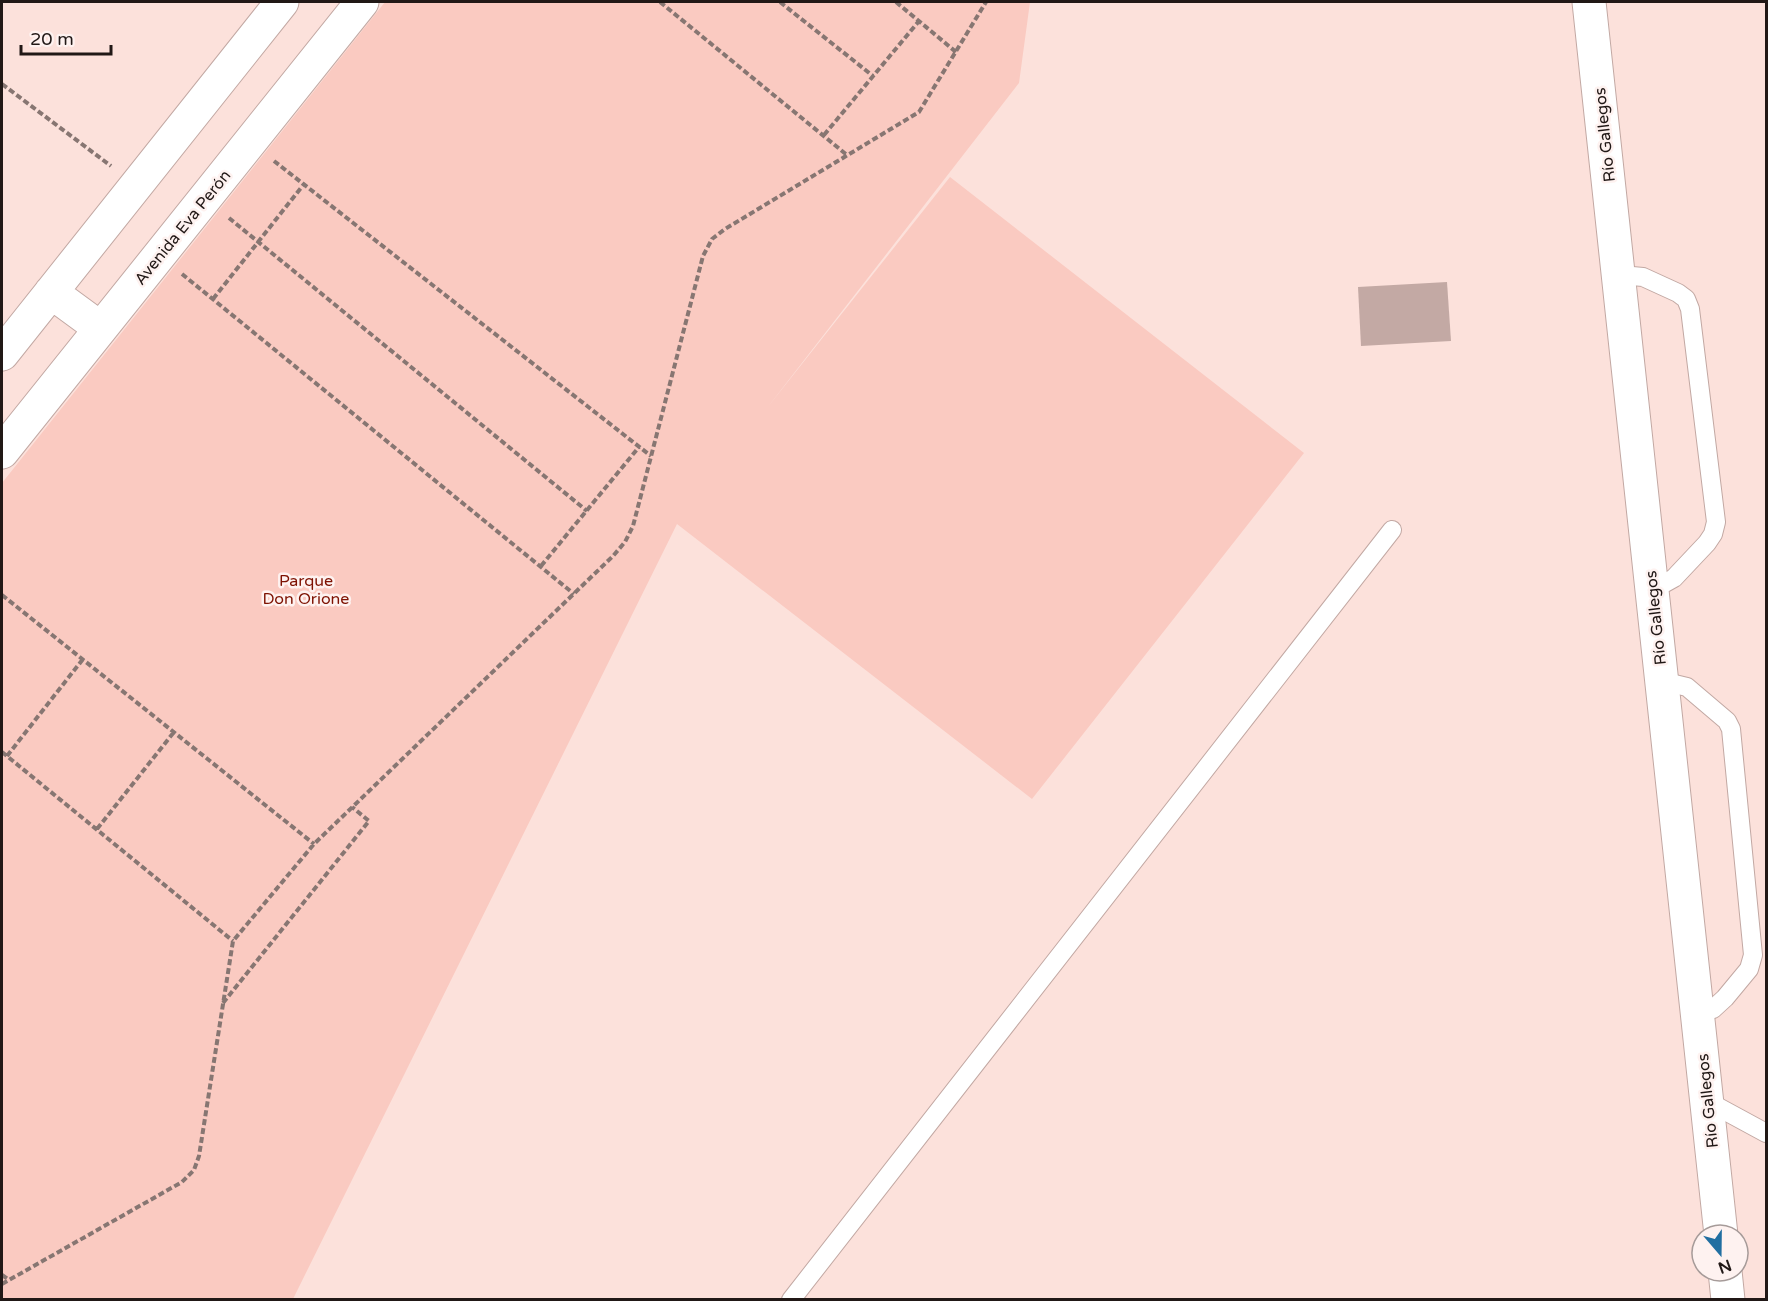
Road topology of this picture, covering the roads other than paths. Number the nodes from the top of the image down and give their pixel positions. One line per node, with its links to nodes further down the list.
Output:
1 (282, 2): 5 (street)
2 (362, 2): 6 (street, Avenida Eva Perón)
3 (1589, 2): 4 (street, Río Gallegos)
4 (1619, 278): 10 (street, Río Gallegos); 10 (lane)
5 (51, 292): 6 (street); 7 (street)
6 (100, 328): 8 (street, Avenida Eva Perón)
7 (2, 354)
8 (2, 452)
9 (1392, 530): 17 (lane)
10 (1652, 586): 11 (street, Río Gallegos)
11 (1662, 681): 12 (street, Río Gallegos); 12 (lane)
12 (1698, 1014): 13 (street, Río Gallegos)
13 (1707, 1101): 14 (lane); 15 (street, Río Gallegos)
14 (1767, 1133)
15 (1720, 1223)
16 (1726, 1283): 18 (street)
17 (791, 1299)
18 (1728, 1299)

